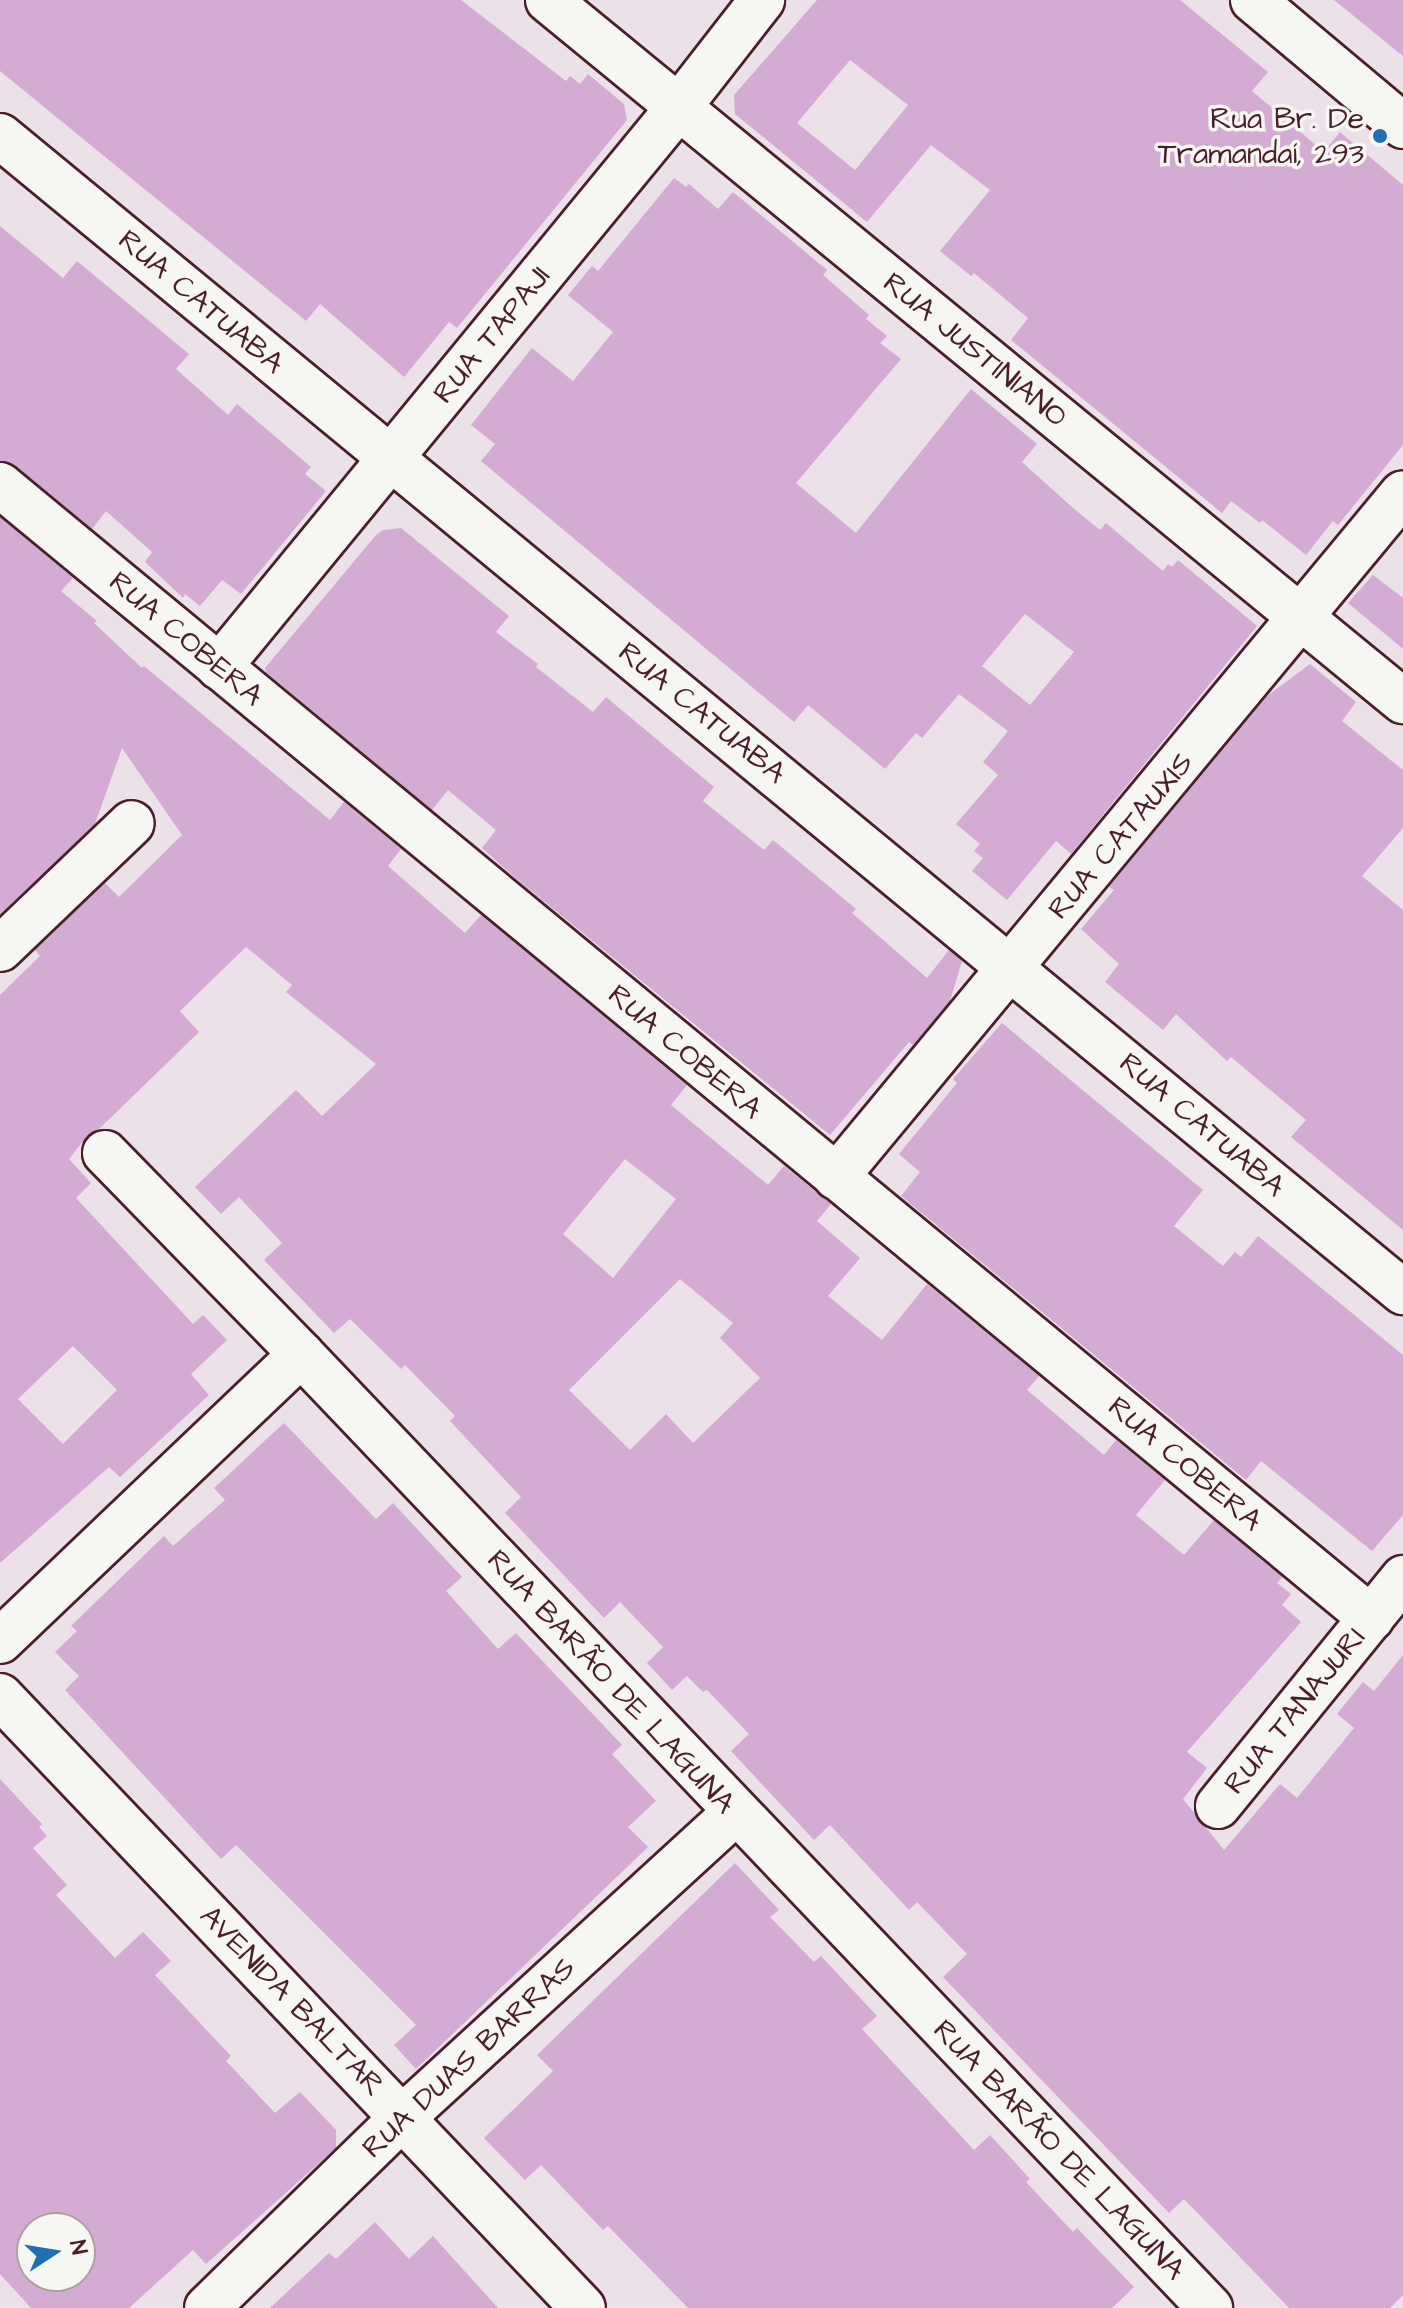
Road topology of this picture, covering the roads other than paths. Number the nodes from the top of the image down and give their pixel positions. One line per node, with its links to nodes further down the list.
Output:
1 (548, 0): 4 (street, RUA JUSTINIANO)
2 (762, 0): 4 (street, RUA TAPAJI)
3 (1253, 0): 5 (street)
4 (678, 108): 7 (street, RUA TAPAJI); 10 (street, RUA JUSTINIANO)
5 (1403, 126)
6 (0, 136): 7 (street, RUA CATUABA)
7 (391, 458): 11 (street, RUA TAPAJI); 15 (street, RUA CATUABA)
8 (0, 485): 11 (street, RUA COBERA)
9 (1403, 493): 10 (street, RUA CATAUXIS)
10 (1302, 617): 12 (street, RUA JUSTINIANO); 15 (street, RUA CATAUXIS)
11 (219, 667): 17 (street, RUA COBERA)
12 (1403, 701)
13 (132, 823): 14 (street)
14 (0, 949)
15 (1012, 966): 17 (street, RUA CATAUXIS); 18 (street, RUA CATUABA)
16 (105, 1153): 19 (street, RUA BARÃO DE LAGUNA)
17 (836, 1177): 21 (street, RUA COBERA)
18 (1403, 1292)
19 (301, 1354): 22 (street); 25 (street, RUA BARÃO DE LAGUNA)
20 (1403, 1578): 21 (street, RUA TANAJURI)
21 (1371, 1618): 24 (street, RUA TANAJURI)
22 (0, 1641)
23 (0, 1696): 26 (street, AVENIDA BALTAR)
24 (1218, 1806)
25 (735, 1813): 26 (street, RUA DUAS BARRAS); 29 (street, RUA BARÃO DE LAGUNA)
26 (403, 2117): 27 (street, RUA DUAS BARRAS); 28 (street, AVENIDA BALTAR)
27 (207, 2308)
28 (583, 2308)
29 (1210, 2308)

